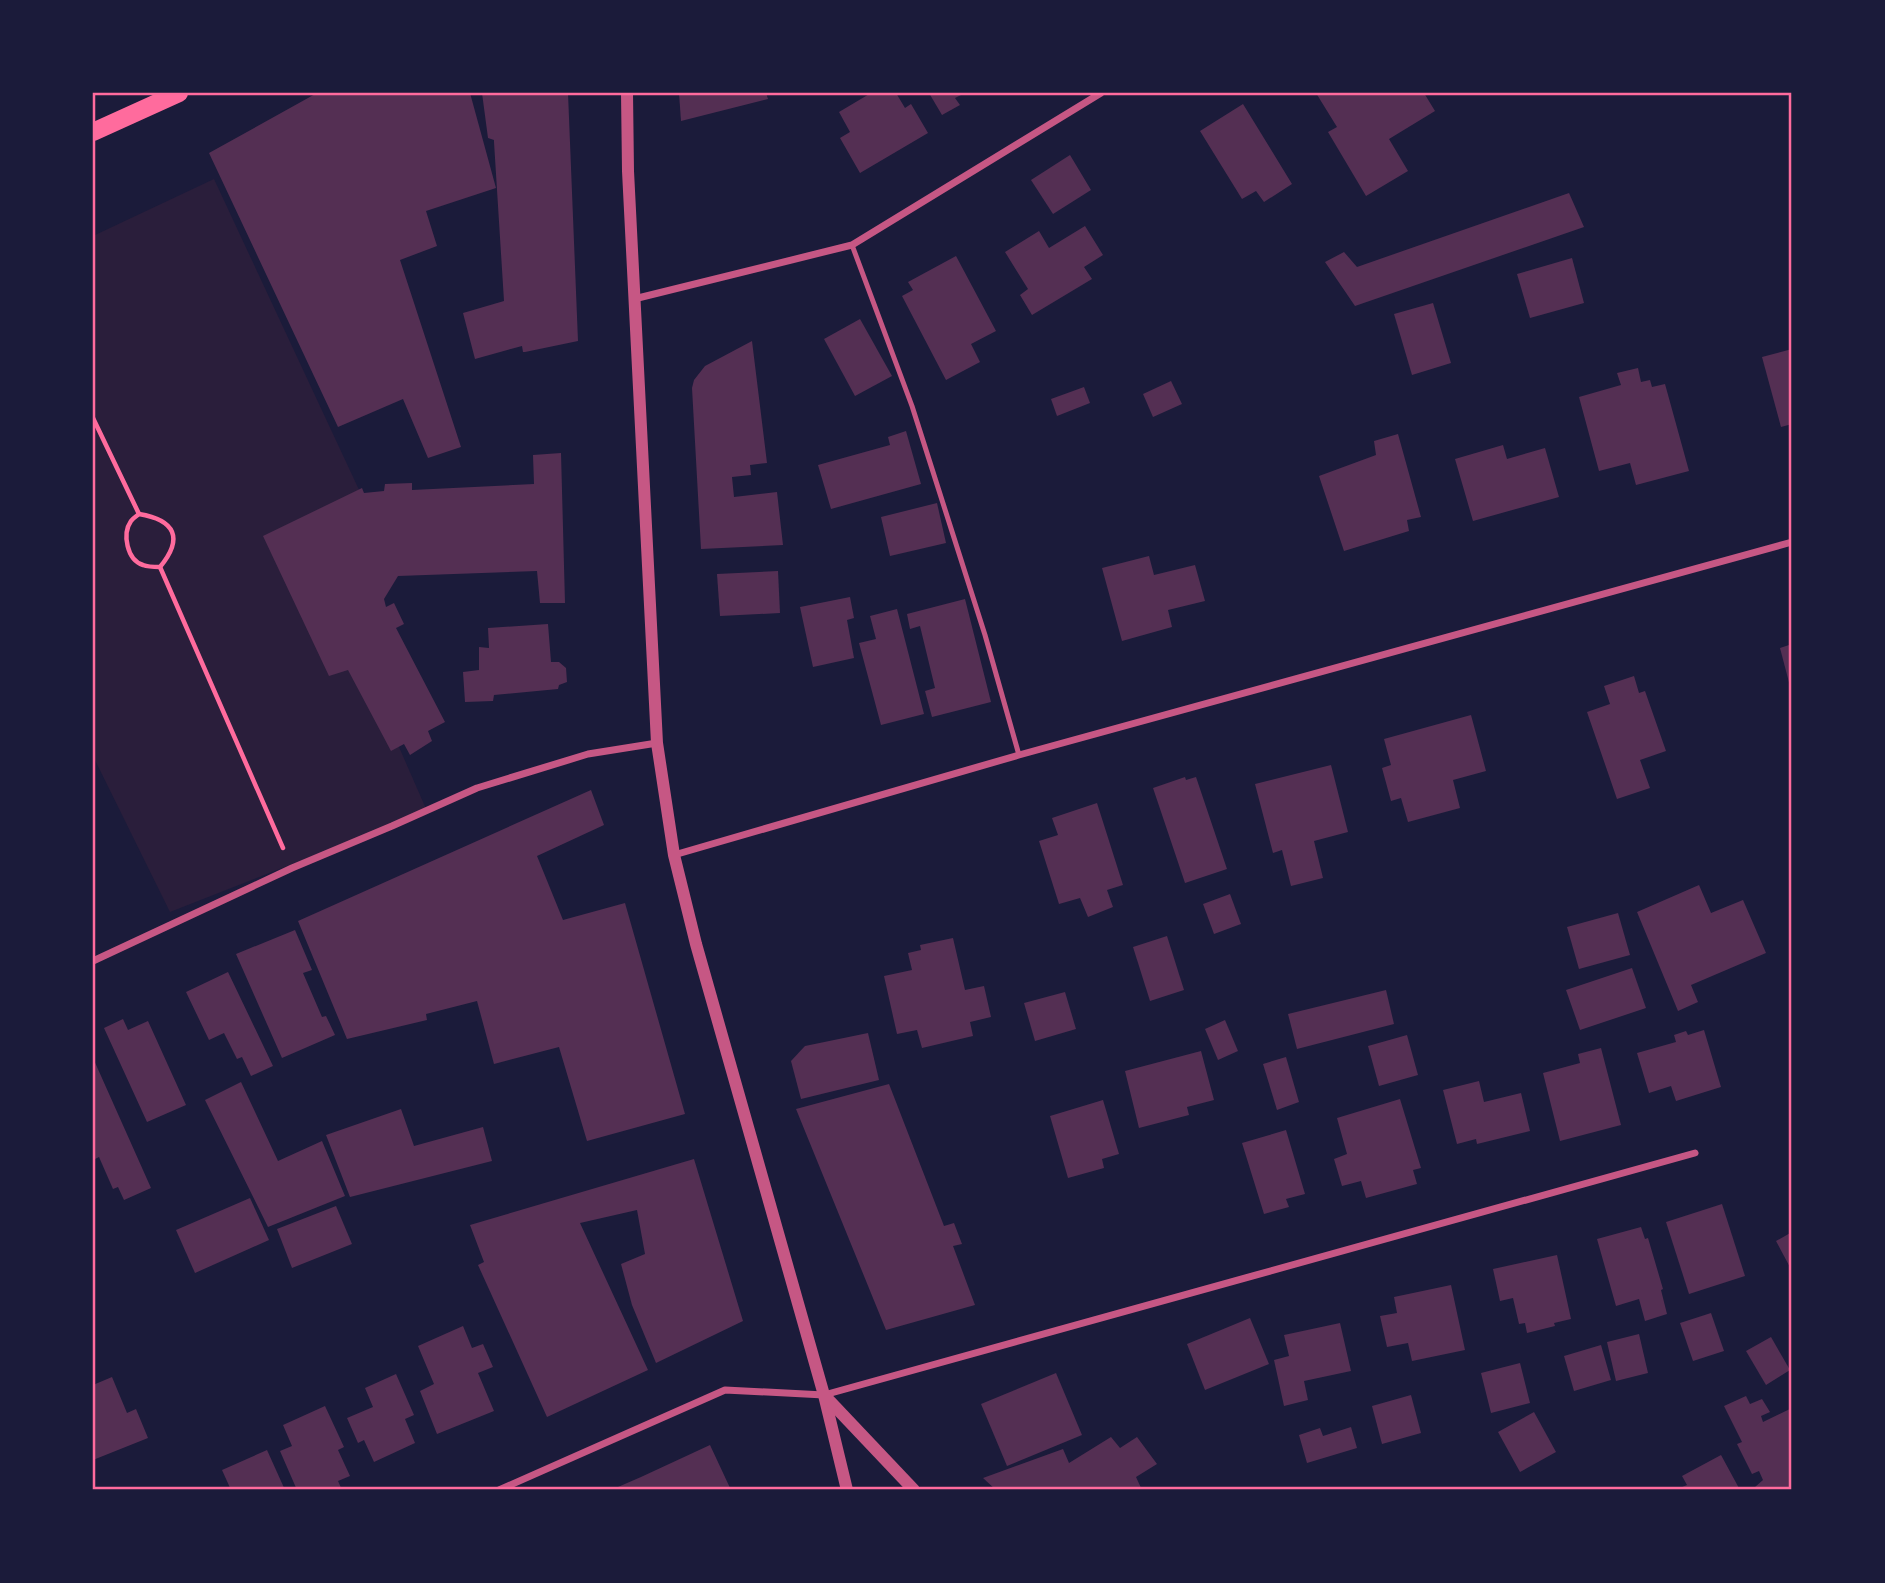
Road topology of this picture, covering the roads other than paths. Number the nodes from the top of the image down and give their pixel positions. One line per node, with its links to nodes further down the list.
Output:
1 (179, 93): 4 (main road)
2 (627, 93): 6 (street)
3 (1101, 93): 5 (street)
4 (93, 132)
5 (852, 245): 6 (street); 9 (lane)
6 (634, 299): 8 (street)
7 (1792, 542): 9 (street)
8 (657, 743): 10 (street); 11 (street)
9 (1018, 755): 10 (street)
10 (674, 855): 13 (street)
11 (93, 961)
12 (1695, 1153): 13 (street)
13 (824, 1395): 14 (street); 15 (street); 16 (street)
14 (499, 1490)
15 (847, 1490)
16 (914, 1490)

